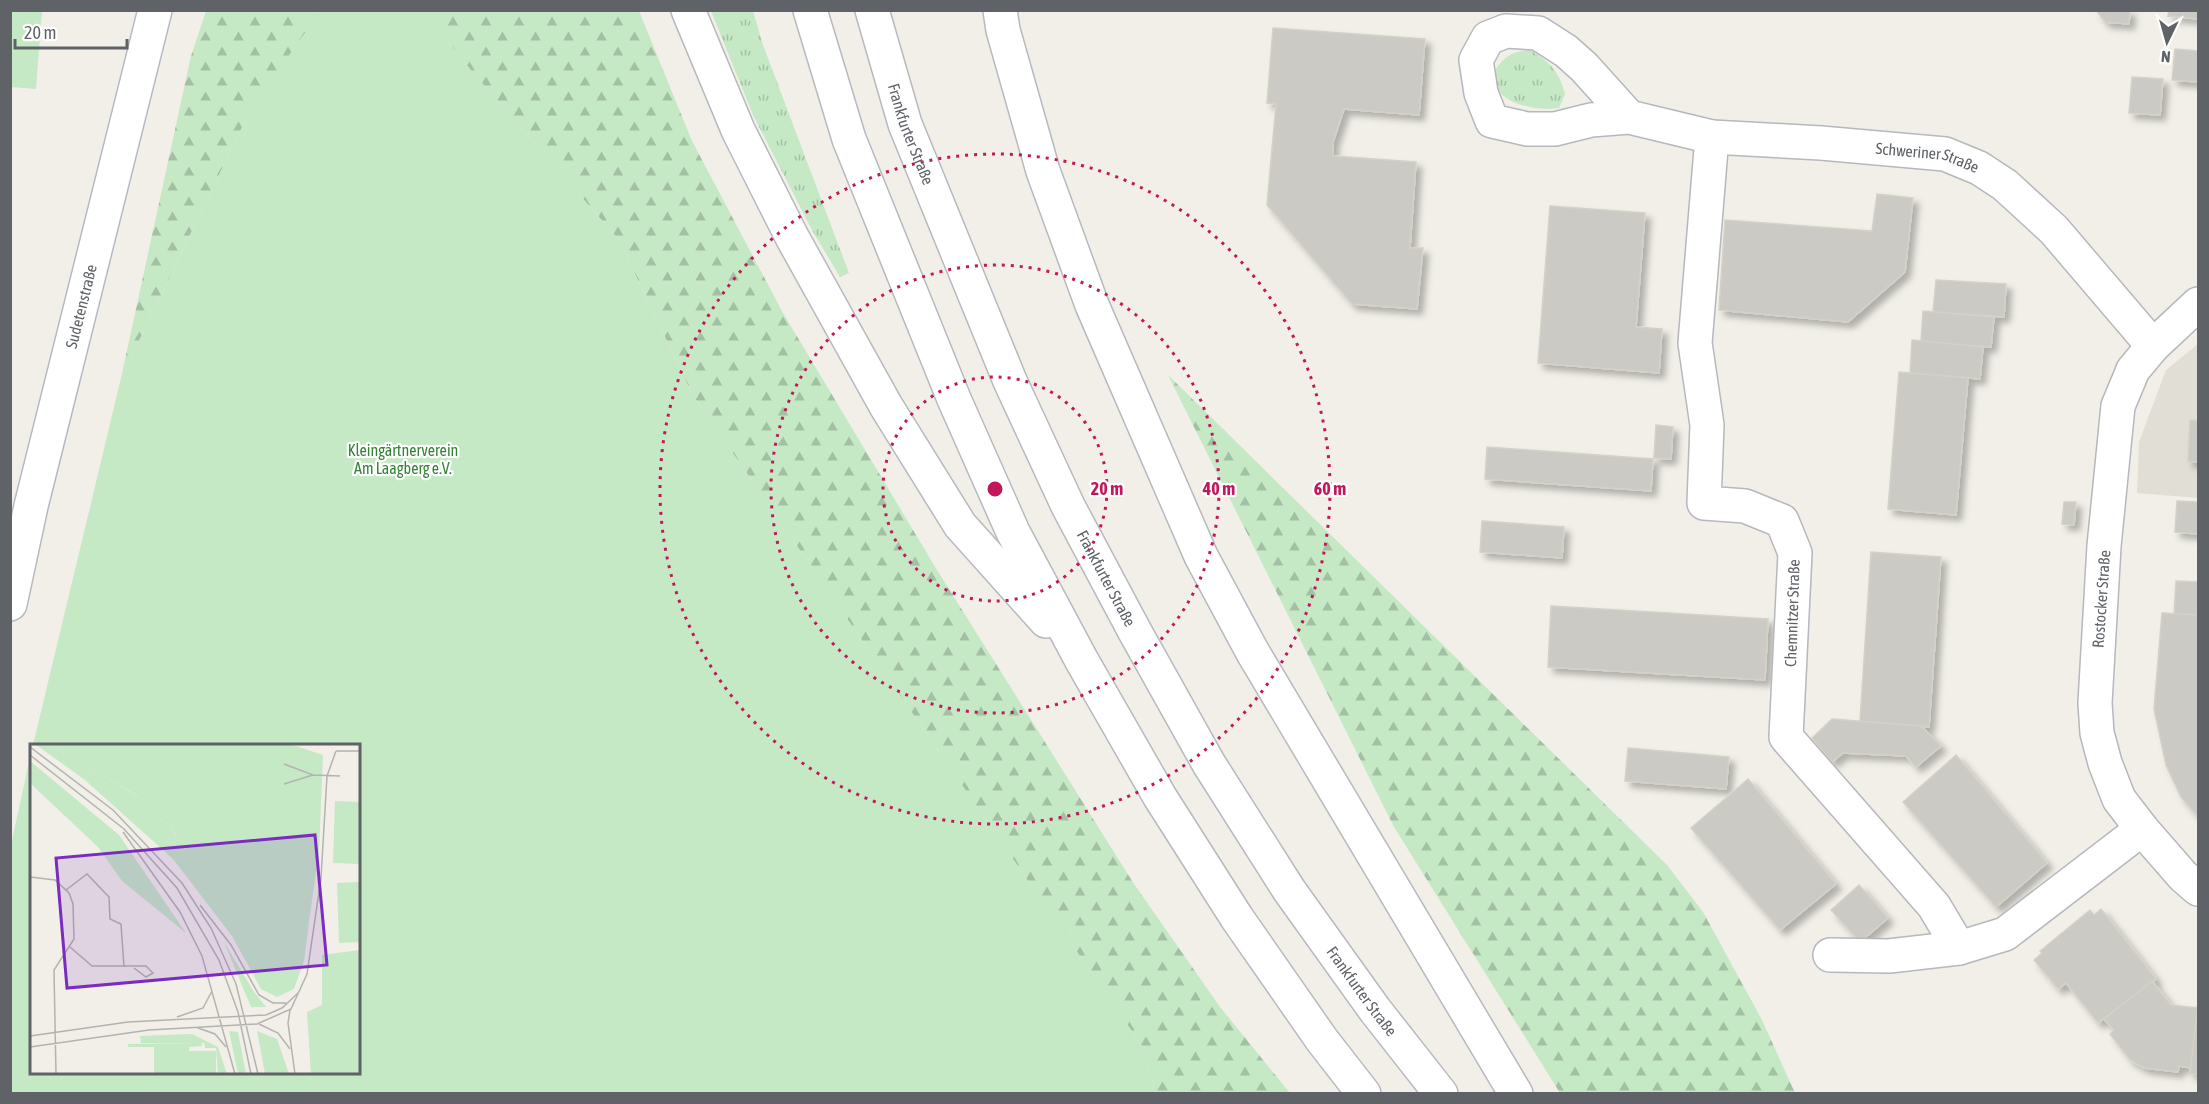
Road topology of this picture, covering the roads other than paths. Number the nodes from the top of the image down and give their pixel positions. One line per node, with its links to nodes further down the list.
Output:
1 (155, 10): 10 (street, Sudetenstraße)
2 (688, 10): 11 (street)
3 (810, 10): 11 (street)
4 (872, 10): 17 (street, Frankfurter Straße)
5 (1000, 10): 18 (street)
6 (1629, 117): 7 (street, Schweriner Straße)
7 (1712, 137): 9 (street, Schweriner Straße); 14 (street, Chemnitzer Straße)
8 (2199, 304): 9 (street, Rostocker Straße)
9 (2153, 346): 12 (street, Rostocker Straße)
10 (10, 604)
11 (1082, 661): 16 (street)
12 (2142, 829): 13 (street, Rostocker Straße); 14 (street)
13 (2199, 889)
14 (1959, 948): 15 (street)
15 (1830, 955)
16 (1364, 1094)
17 (1441, 1094)
18 (1516, 1094)

